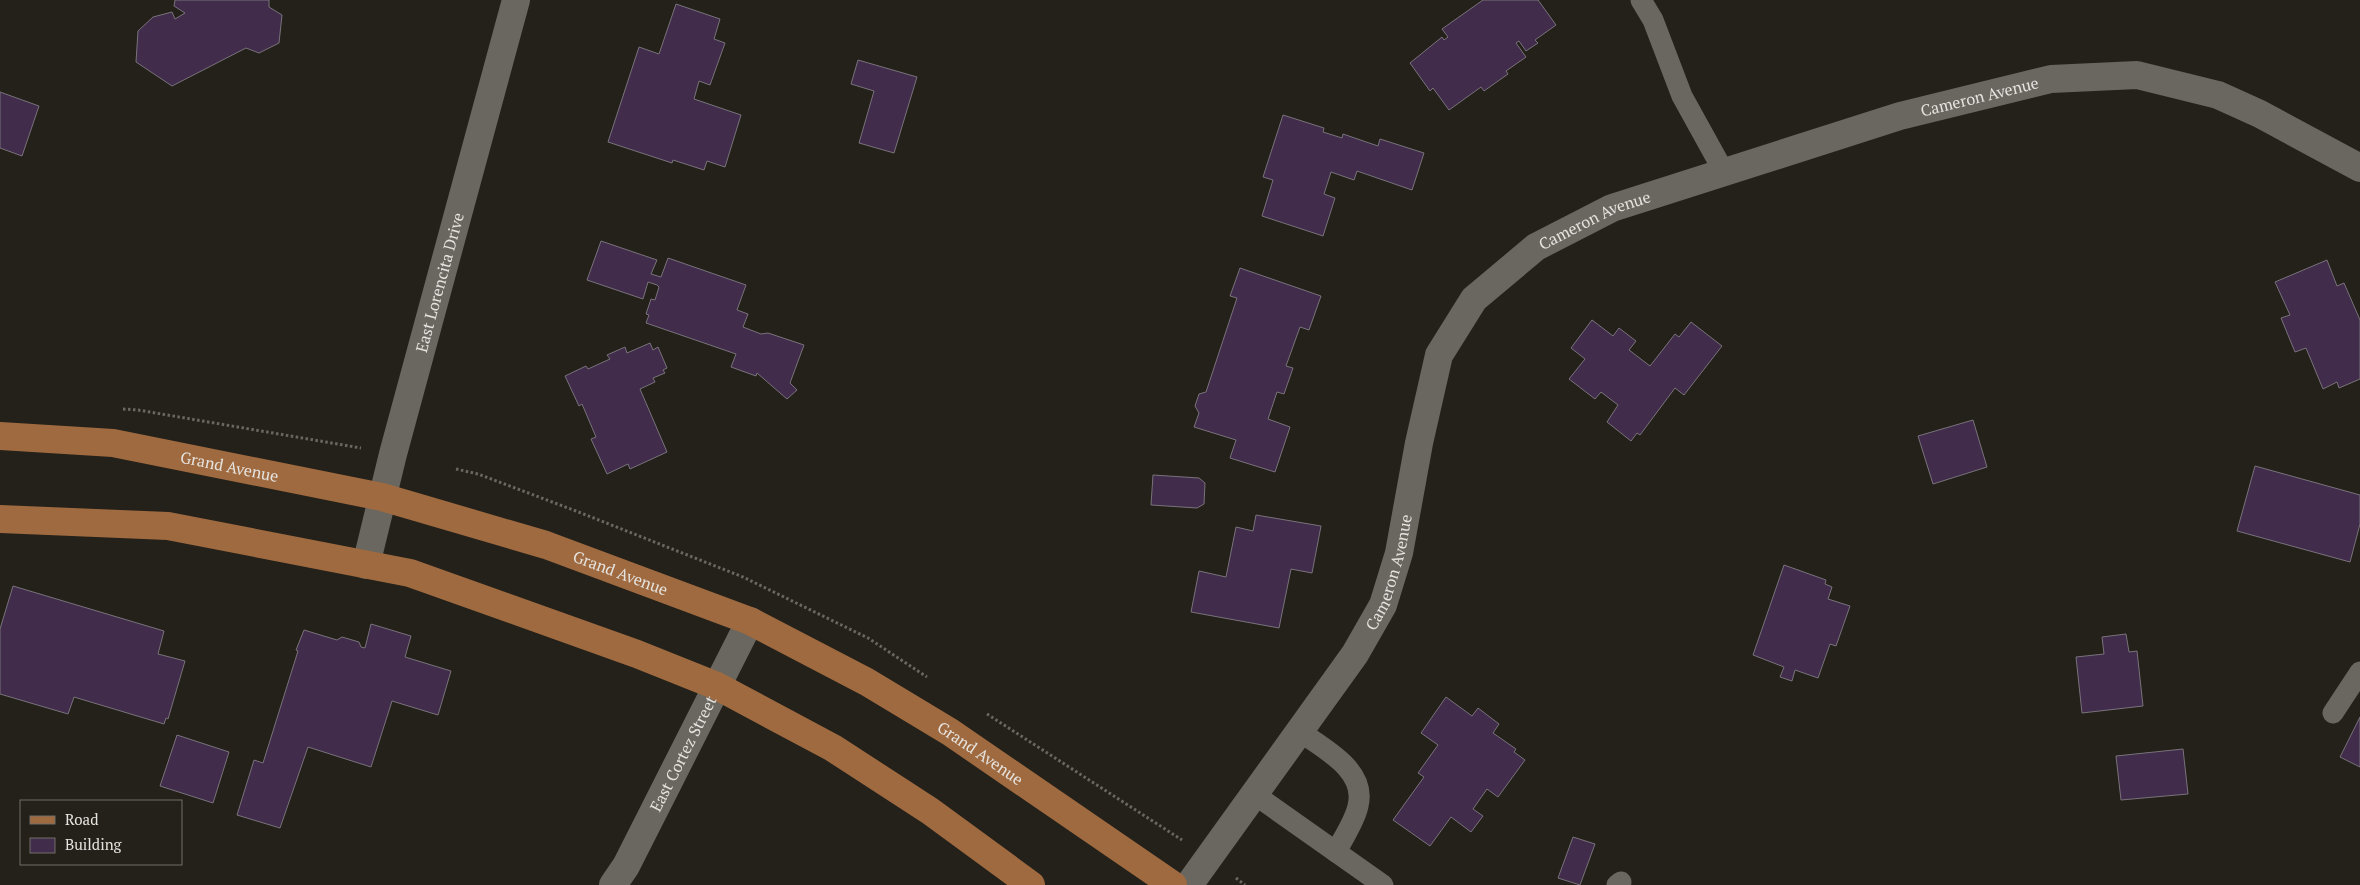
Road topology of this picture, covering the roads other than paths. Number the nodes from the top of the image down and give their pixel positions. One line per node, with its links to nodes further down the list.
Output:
1 (516, 0): 6 (street, East Lorencita Drive)
2 (1641, 0): 4 (lane)
3 (2360, 168): 4 (street, Cameron Avenue)
4 (1724, 172): 13 (street, Cameron Avenue)
5 (0, 436): 6 (main road, Grand Avenue)
6 (382, 497): 8 (street, East Lorencita Drive); 9 (main road, Grand Avenue)
7 (0, 519): 8 (main road)
8 (366, 565): 11 (main road)
9 (750, 621): 11 (street, East Cortez Street); 18 (main road, Grand Avenue)
10 (2360, 672): 12 (lane)
11 (717, 686): 16 (street, East Cortez Street); 17 (main road)
12 (2333, 714)
13 (1300, 731): 14 (street, Cameron Avenue); 15 (lane)
14 (1254, 794): 15 (lane); 19 (street, Cameron Avenue)
15 (1336, 852): 20 (lane)
16 (613, 885)
17 (1031, 885)
18 (1173, 885)
19 (1189, 885)
20 (1383, 885)

